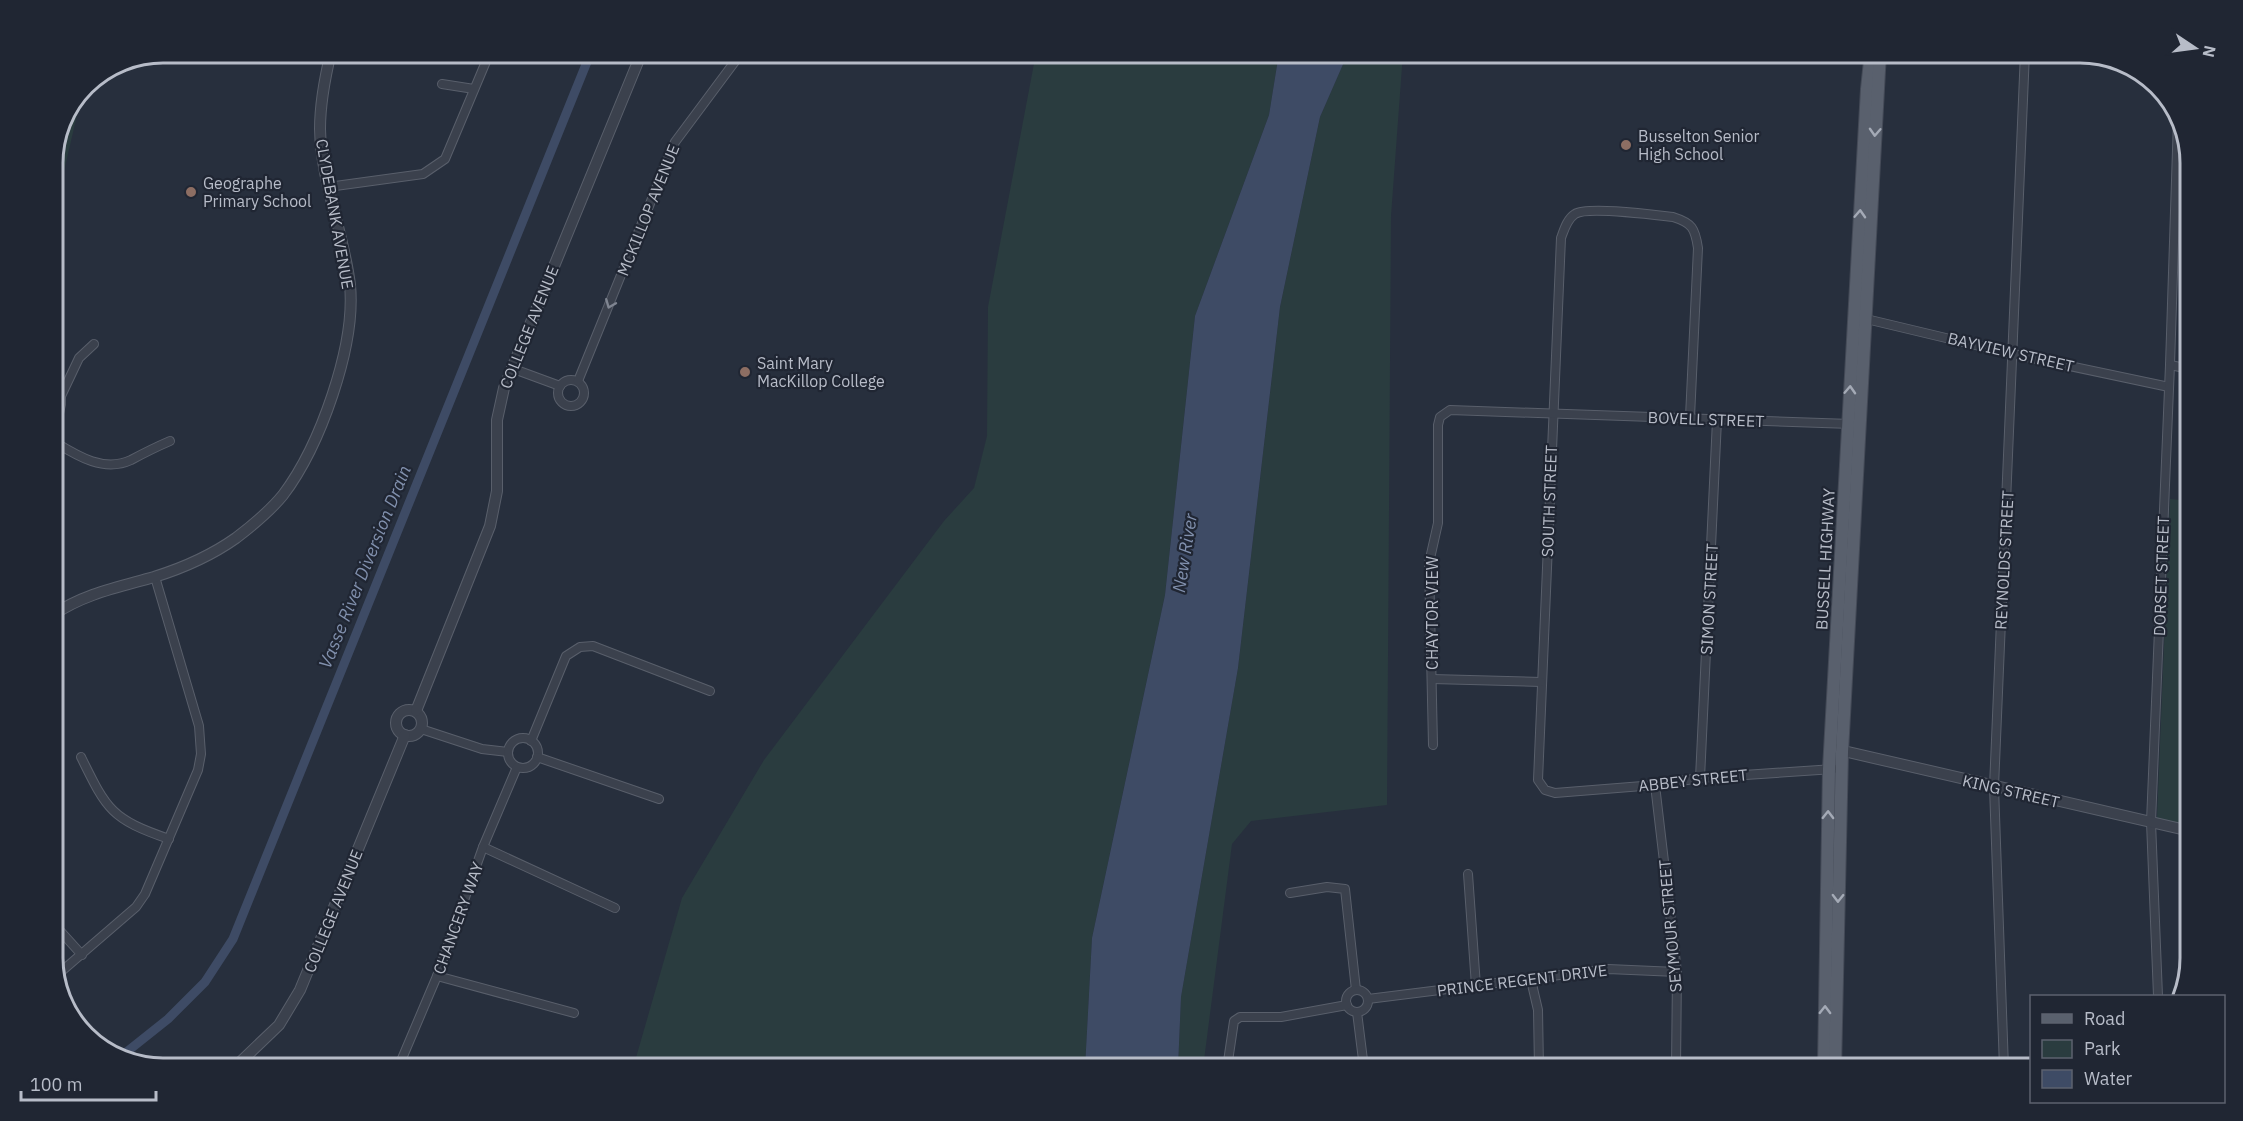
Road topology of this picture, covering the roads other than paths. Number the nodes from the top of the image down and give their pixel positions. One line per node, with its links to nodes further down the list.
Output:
1 (329, 63): 11 (street, CLYDEBANK AVENUE)
2 (485, 63): 9 (street)
3 (637, 63): 17 (street, COLLEGE AVENUE)
4 (735, 63): 18 (street, MCKILLOP AVENUE, one-way to 18)
5 (1870, 63): 12 (main road, BUSSELL HIGHWAY, one-way to 5)
6 (1879, 63): 12 (main road, BUSSELL HIGHWAY, one-way to 12)
7 (2025, 63): 14 (street, REYNOLDS STREET)
8 (442, 84): 9 (street)
9 (474, 89): 11 (street)
10 (2177, 140): 15 (street, DORSET STREET)
11 (328, 187): 28 (street, CLYDEBANK AVENUE)
12 (1859, 317): 14 (street, BAYVIEW STREET); 25 (main road, BUSSELL HIGHWAY)
13 (94, 344): 21 (street)
14 (2013, 354): 20 (street, BAYVIEW STREET); 46 (street, REYNOLDS STREET)
15 (2170, 364): 16 (street); 20 (street, DORSET STREET)
16 (2180, 366)
17 (511, 368): 19 (street); 33 (street, COLLEGE AVENUE)
18 (578, 381): 19 (street); 19 (street)
19 (560, 386)
20 (2169, 387): 49 (street, DORSET STREET)
21 (63, 394)
22 (1552, 415): 23 (street, BOVELL STREET); 23 (street, SOUTH STREET); 30 (street, CHAYTOR VIEW); 31 (street, SOUTH STREET)
23 (1690, 417): 24 (street, BOVELL STREET)
24 (1717, 420): 25 (street, BOVELL STREET); 44 (street, SIMON STREET)
25 (1854, 424): 38 (main road, BUSSELL HIGHWAY)
26 (170, 441): 27 (street)
27 (63, 447)
28 (154, 577): 29 (street, CLYDEBANK AVENUE); 51 (street)
29 (63, 610)
30 (1432, 679): 31 (street); 37 (street, CHAYTOR VIEW)
31 (1541, 682): 47 (street, SOUTH STREET)
32 (710, 691): 36 (street)
33 (416, 711): 34 (street); 35 (street)
34 (421, 729): 35 (street); 39 (street)
35 (405, 735): 69 (street, COLLEGE AVENUE)
36 (531, 741): 39 (street); 41 (street)
37 (1433, 746)
38 (1837, 749): 43 (main road, BUSSELL HIGHWAY); 46 (street, KING STREET)
39 (508, 752): 42 (street)
40 (81, 757): 51 (street)
41 (537, 757): 42 (street); 48 (street)
42 (517, 767): 52 (street, CHANCERY WAY)
43 (1835, 769): 44 (street, ABBEY STREET); 75 (main road, BUSSELL HIGHWAY, one-way to 43); 76 (main road, BUSSELL HIGHWAY, one-way to 76)
44 (1700, 778): 45 (street, ABBEY STREET)
45 (1655, 785): 47 (street, ABBEY STREET); 59 (street, SEYMOUR STREET)
46 (1994, 787): 49 (street, KING STREET); 77 (street, REYNOLDS STREET)
47 (1545, 790)
48 (659, 799)
49 (2151, 822): 50 (street, KING STREET); 64 (street, DORSET STREET)
50 (2180, 829)
51 (169, 839): 57 (street)
52 (483, 847): 55 (street); 60 (street, CHANCERY WAY)
53 (1468, 874): 62 (street)
54 (1290, 892): 63 (street)
55 (615, 908)
56 (63, 933): 57 (street)
57 (82, 955): 58 (street)
58 (64, 970)
59 (1677, 972): 61 (street, PRINCE REGENT DRIVE); 74 (street, SEYMOUR STREET)
60 (437, 976): 68 (street); 70 (street, CHANCERY WAY)
61 (1532, 980): 62 (street, PRINCE REGENT DRIVE); 73 (street)
62 (1476, 986): 65 (street, PRINCE REGENT DRIVE)
63 (1356, 990): 65 (street); 66 (street)
64 (2158, 995)
65 (1368, 999): 67 (street)
66 (1347, 1005): 67 (street); 71 (street)
67 (1357, 1012): 72 (street)
68 (574, 1013)
69 (245, 1058)
70 (402, 1058)
71 (1228, 1058)
72 (1363, 1058)
73 (1539, 1058)
74 (1676, 1058)
75 (1824, 1058)
76 (1835, 1058)
77 (2004, 1058)

